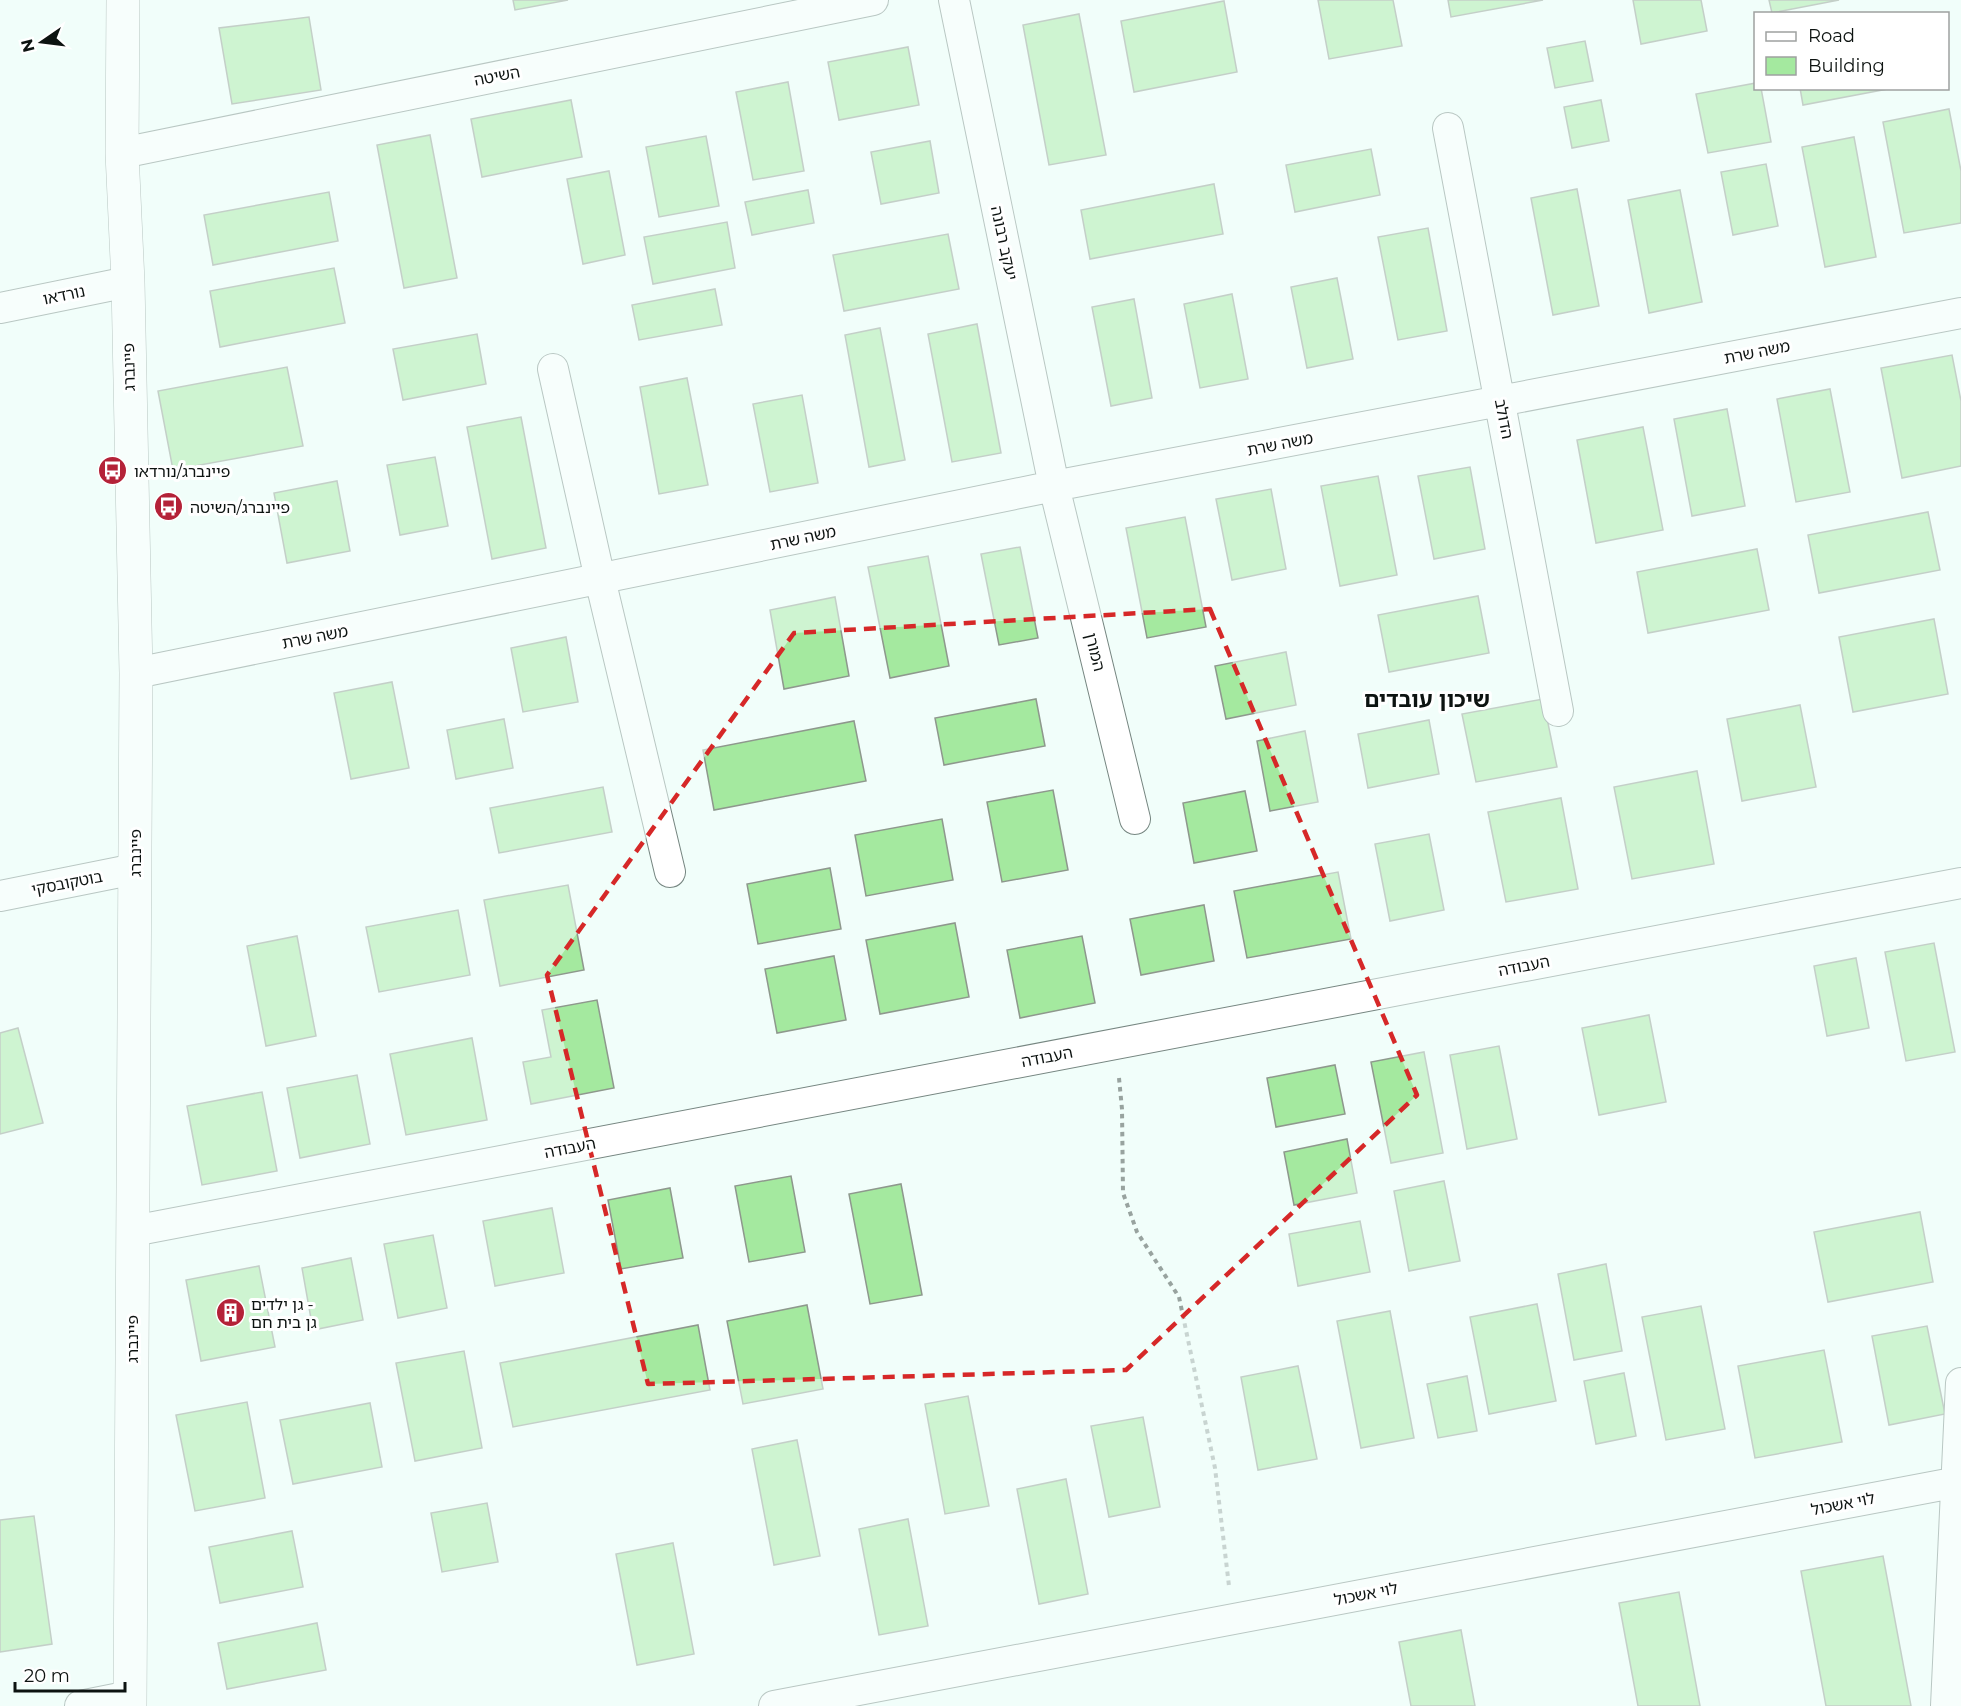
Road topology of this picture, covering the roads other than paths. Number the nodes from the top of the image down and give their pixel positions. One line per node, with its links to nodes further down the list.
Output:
1 (123, 0): 5 (street, פיינברג)
2 (873, 0): 5 (street, השיטה)
3 (954, 0): 11 (street, יעקב רבונה)
4 (1448, 128): 10 (street, הדולב)
5 (122, 153): 6 (street, פיינברג)
6 (128, 282): 7 (street, נורדאו); 13 (street, פיינברג)
7 (0, 308)
8 (1961, 313): 10 (street, משה שרת)
9 (553, 369): 12 (street)
10 (1501, 402): 11 (street, משה שרת); 14 (street, הדולב)
11 (1054, 486): 12 (street, משה שרת); 15 (street, המורן)
12 (600, 579): 13 (street, משה שרת); 17 (street)
13 (136, 673): 16 (street, פיינברג)
14 (1558, 711)
15 (1135, 819)
16 (135, 869): 19 (street, בוטקובסקי); 20 (street, פיינברג)
17 (669, 872)
18 (1961, 883): 20 (street, העבודה)
19 (0, 896)
20 (133, 1231): 23 (street, פיינברג)
21 (1961, 1383): 22 (street)
22 (1958, 1482): 25 (street, לוי אשכול); 26 (street)
23 (130, 1701): 24 (street)
24 (80, 1706)
25 (774, 1706)
26 (1946, 1706)

